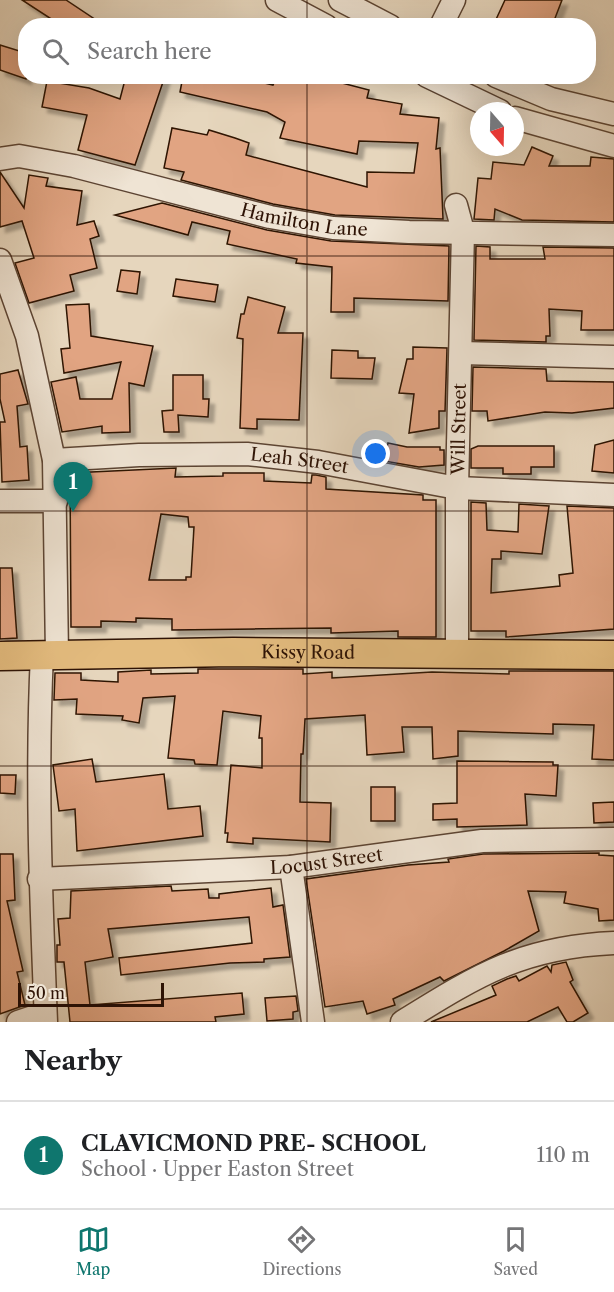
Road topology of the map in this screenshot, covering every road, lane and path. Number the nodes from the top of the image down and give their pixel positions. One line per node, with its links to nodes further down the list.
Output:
1 (277, 0): 4 (street)
2 (340, 0): 5 (street)
3 (454, 0): 6 (street)
4 (311, 18)
5 (375, 18)
6 (445, 18)
7 (444, 84): 9 (street)
8 (515, 84): 10 (street)
9 (481, 102)
10 (614, 114)
11 (524, 121): 12 (street)
12 (614, 146)
13 (0, 159): 15 (street, Hamilton Lane)
14 (456, 205): 15 (street, Will Street)
15 (463, 231): 16 (street, Hamilton Lane); 18 (street, Will Street)
16 (614, 235)
17 (0, 260): 20 (street)
18 (461, 353): 19 (street); 21 (street, Will Street)
19 (614, 357)
20 (54, 460): 21 (street, Leah Street); 24 (street)
21 (457, 488): 22 (street, Leah Street); 25 (street, Will Street)
22 (614, 495)
23 (0, 501): 24 (street)
24 (56, 501): 26 (street)
25 (457, 653): 26 (main road, Kissy Road); 27 (main road, Kissy Road)
26 (50, 654): 28 (main road, Kissy Road); 31 (street)
27 (614, 655)
28 (0, 656)
29 (614, 839): 30 (street, Locust Street)
30 (291, 867): 31 (street, Locust Street); 36 (street)
31 (39, 879): 33 (street)
32 (614, 943): 34 (street)
33 (45, 1018): 35 (street)
34 (406, 1021)
35 (18, 1022)
36 (313, 1022)

